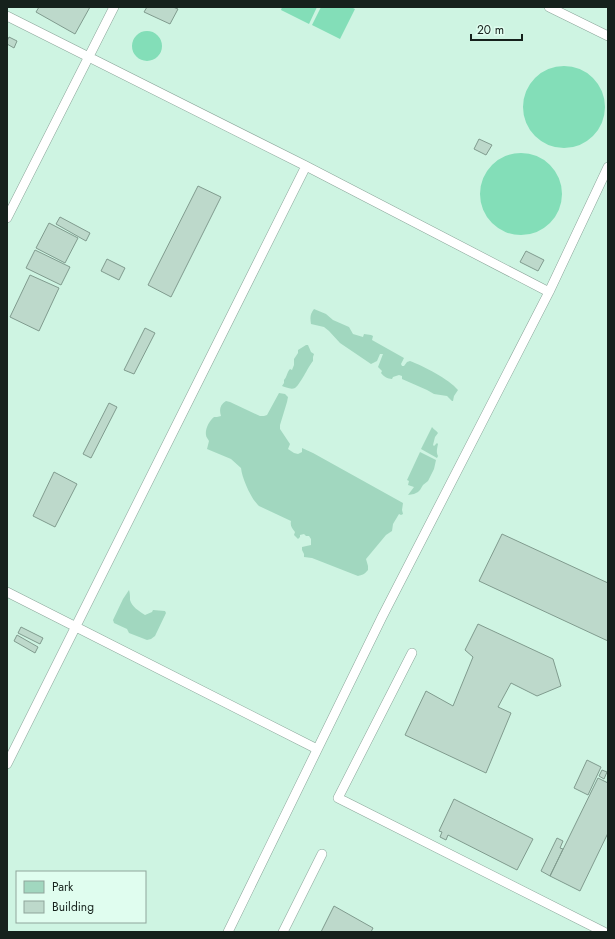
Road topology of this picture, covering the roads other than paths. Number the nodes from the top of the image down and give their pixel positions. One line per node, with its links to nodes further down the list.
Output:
1 (114, 7): 5 (lane)
2 (549, 7): 4 (lane)
3 (7, 16): 5 (lane)
4 (608, 36)
5 (88, 57): 6 (lane); 8 (lane)
6 (306, 166): 9 (lane); 11 (lane)
7 (608, 167): 9 (lane)
8 (7, 218)
9 (549, 292): 13 (lane)
10 (7, 592): 11 (lane)
11 (75, 627): 13 (lane); 14 (lane)
12 (412, 653): 18 (lane)
13 (317, 749): 16 (lane)
14 (7, 764)
15 (322, 854): 17 (lane)
16 (228, 932)
17 (283, 932)
18 (604, 932)

